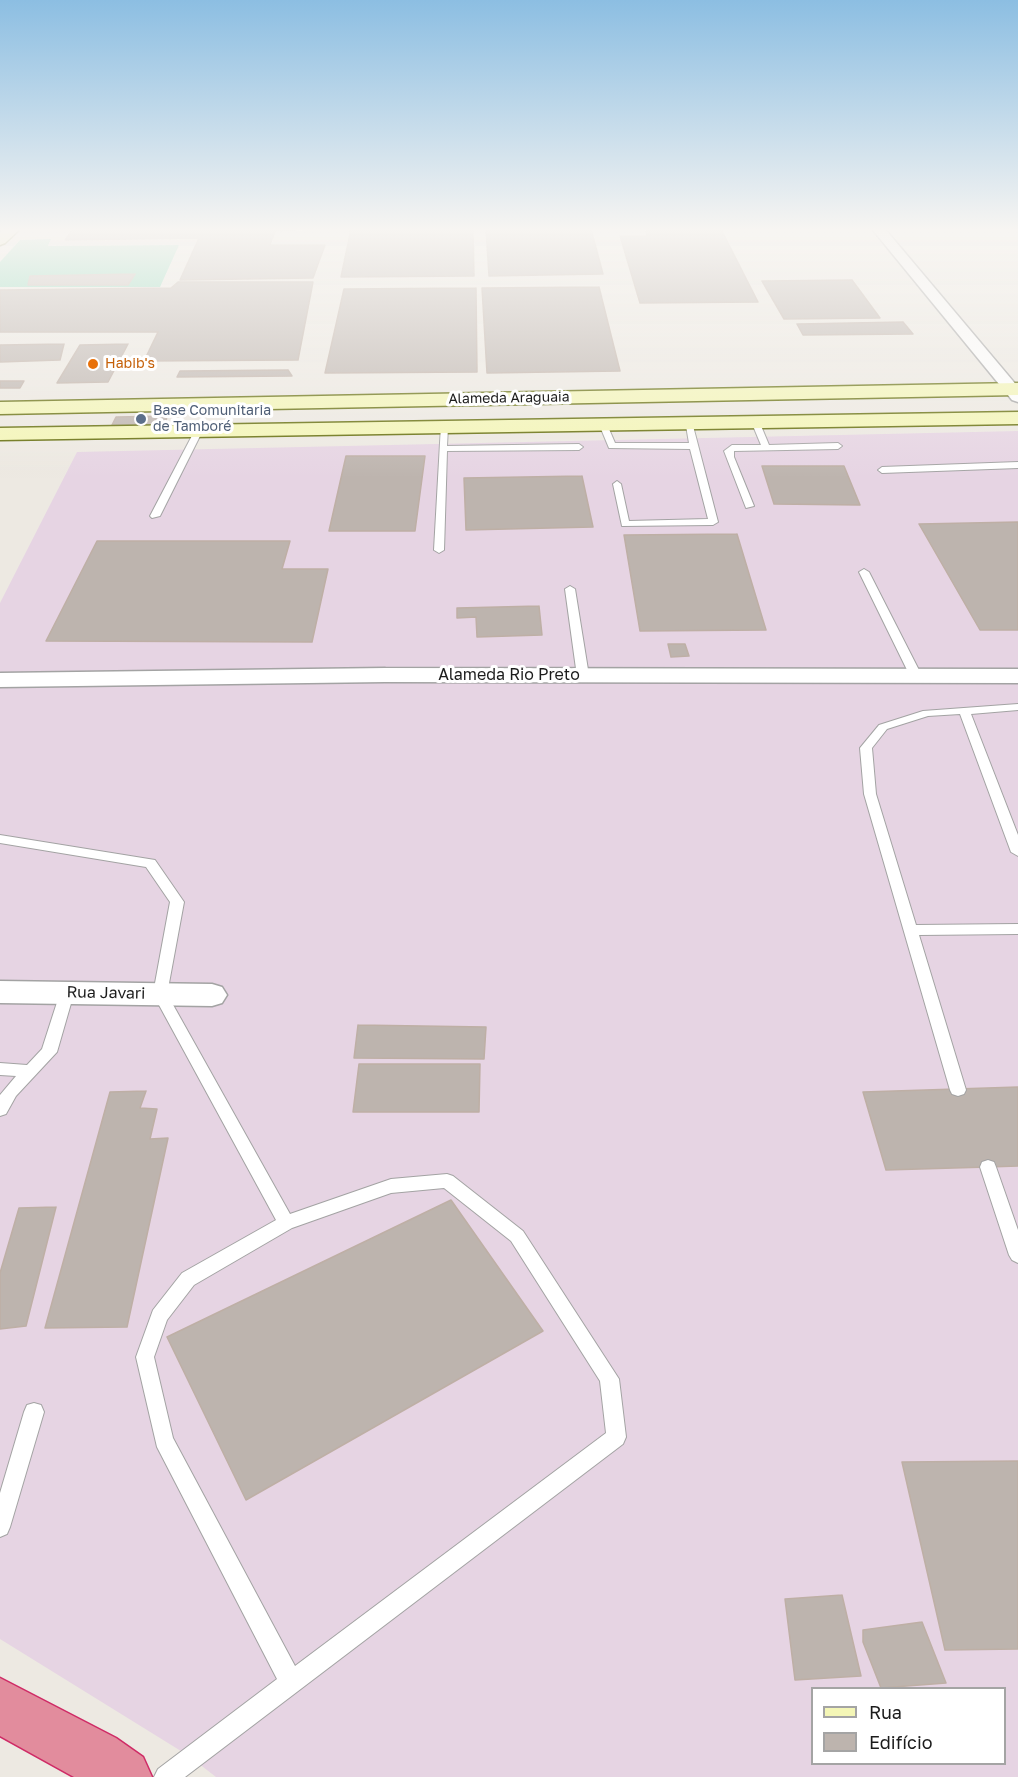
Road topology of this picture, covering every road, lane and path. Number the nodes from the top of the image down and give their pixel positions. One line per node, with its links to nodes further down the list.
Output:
1 (948, 312): 3 (street)
2 (955, 390): 3 (street, Alameda Araguaia); 4 (street, Alameda Araguaia); 6 (street)
3 (1016, 392)
4 (322, 402): 5 (street, Alameda Araguaia); 12 (street)
5 (0, 408)
6 (1018, 412)
7 (1018, 418): 8 (street, Alameda Araguaia)
8 (755, 421): 9 (street, Alameda Araguaia); 18 (lane)
9 (688, 422): 10 (street, Alameda Araguaia); 15 (lane)
10 (603, 424): 11 (street, Alameda Araguaia); 15 (lane)
11 (444, 427): 12 (street, Alameda Araguaia); 19 (lane)
12 (321, 429): 13 (street, Alameda Araguaia)
13 (199, 430): 14 (street, Alameda Araguaia); 24 (lane)
14 (0, 434)
15 (694, 446): 22 (lane)
16 (838, 446): 18 (lane)
17 (579, 447): 19 (lane)
18 (766, 447): 23 (lane)
19 (443, 449): 25 (lane)
20 (1018, 465): 21 (lane)
21 (882, 470)
22 (617, 484)
23 (749, 506)
24 (155, 516)
25 (438, 550)
26 (864, 572): 29 (lane)
27 (570, 589): 28 (lane)
28 (583, 676): 29 (street, Alameda Rio Preto); 31 (street, Alameda Rio Preto)
29 (916, 676): 30 (street, Alameda Rio Preto)
30 (1018, 676)
31 (0, 680)
32 (1018, 707): 33 (lane)
33 (964, 710): 35 (lane); 37 (lane)
34 (0, 839): 40 (lane)
35 (1018, 852)
36 (1018, 929): 37 (lane)
37 (910, 930): 44 (lane)
38 (0, 992): 39 (street, Rua Javari)
39 (67, 993): 40 (street, Rua Javari); 43 (lane)
40 (160, 994): 41 (street, Rua Javari); 47 (lane)
41 (212, 995)
42 (0, 1069): 43 (lane)
43 (31, 1071): 45 (lane)
44 (958, 1090)
45 (0, 1110)
46 (988, 1167): 48 (lane)
47 (286, 1223): 51 (lane); 51 (lane)
48 (1018, 1255)
49 (34, 1412): 50 (lane)
50 (0, 1527)
51 (291, 1682): 54 (lane)
52 (0, 1706): 53 (highway)
53 (123, 1777)
54 (166, 1777)

